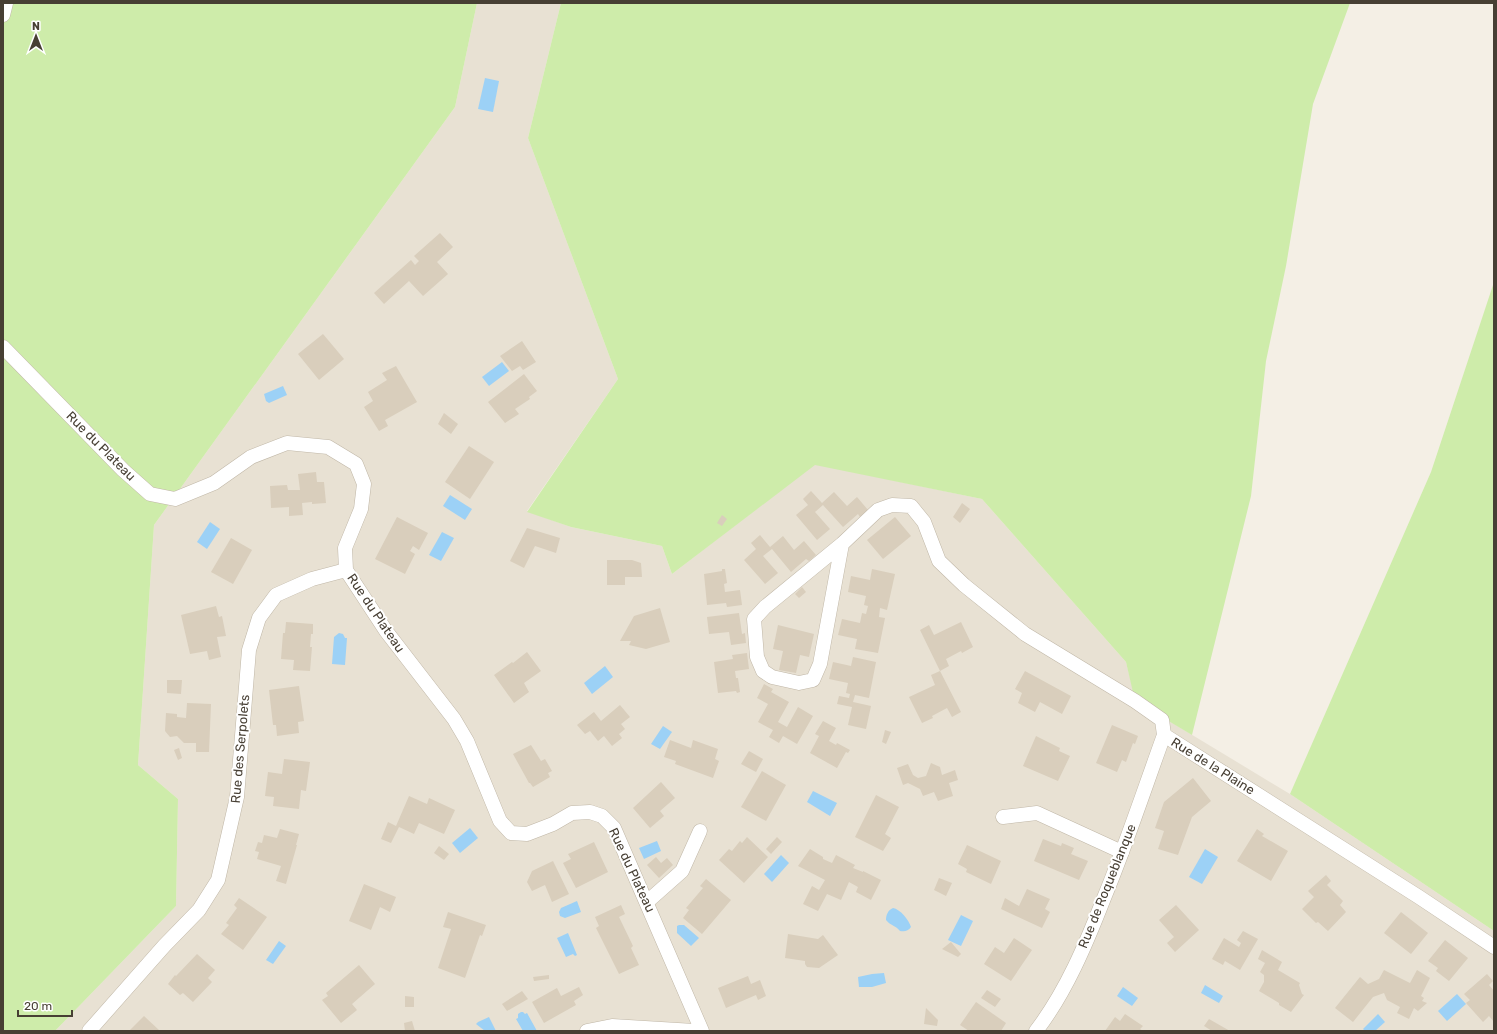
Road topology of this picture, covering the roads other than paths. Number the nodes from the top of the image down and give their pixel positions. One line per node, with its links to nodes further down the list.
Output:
1 (6, 3): 2 (street)
2 (3, 15)
3 (3, 347): 5 (street, Rue du Plateau)
4 (842, 544): 4 (street); 6 (street, Rue de la Plaine)
5 (346, 570): 10 (street, Rue du Plateau); 12 (street, Rue des Serpolets)
6 (1164, 735): 9 (street, Rue de Roqueblanque); 11 (street, Rue de la Plaine)
7 (1003, 817): 9 (street)
8 (700, 831): 10 (street)
9 (1122, 852): 16 (street, Rue de Roqueblanque)
10 (647, 902): 15 (street, Rue du Plateau)
11 (1494, 947)
12 (89, 1031)
13 (587, 1031): 14 (street)
14 (694, 1031)
15 (702, 1031)
16 (1036, 1031)

